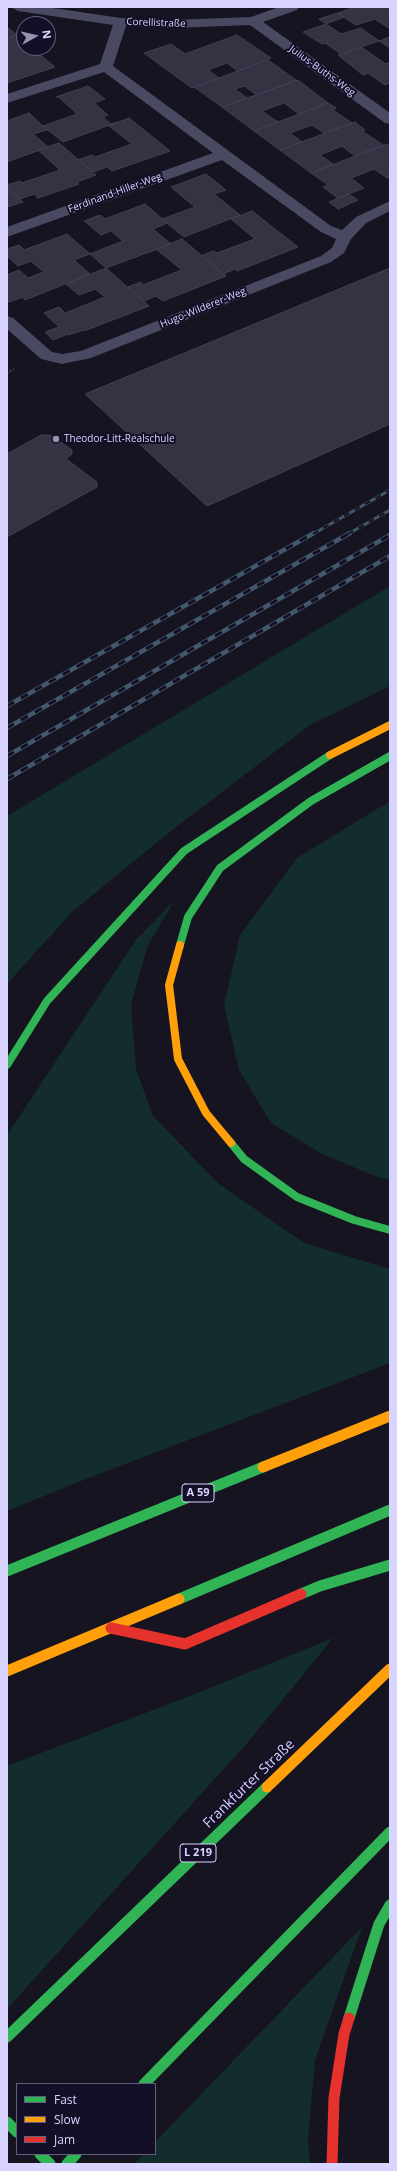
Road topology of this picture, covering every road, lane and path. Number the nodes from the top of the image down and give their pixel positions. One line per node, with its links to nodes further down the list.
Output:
1 (18, 7): 4 (street, Corellistraße)
2 (292, 7): 3 (street, Corellistraße)
3 (254, 21): 4 (street, Corellistraße); 7 (street, Julius-Buths-Weg)
4 (122, 22): 5 (street)
5 (106, 66): 6 (street); 8 (street)
6 (7, 99)
7 (390, 120)
8 (224, 154): 10 (street, Ferdinand-Hiller-Weg); 11 (street)
9 (390, 205): 11 (street, Hugo-Wilderer-Weg)
10 (7, 232)
11 (344, 237): 12 (street, Hugo-Wilderer-Weg)
12 (7, 321)
13 (390, 725): 15 (main road)
14 (390, 756): 16 (main road)
15 (7, 1065)
16 (390, 1230)
17 (390, 1416): 20 (main road, A 59)
18 (390, 1511): 21 (main road)
19 (390, 1564): 21 (main road)
20 (7, 1571)
21 (110, 1628): 23 (main road)
22 (390, 1669): 26 (main road, Frankfurter Straße / L 219)
23 (7, 1671)
24 (390, 1832): 27 (main road)
25 (390, 1905): 34 (main road)
26 (7, 2037)
27 (145, 2083)
28 (7, 2122): 29 (main road)
29 (16, 2131)
30 (41, 2155): 32 (main road)
31 (75, 2155): 33 (main road)
32 (50, 2164)
33 (67, 2164)
34 (332, 2164)

